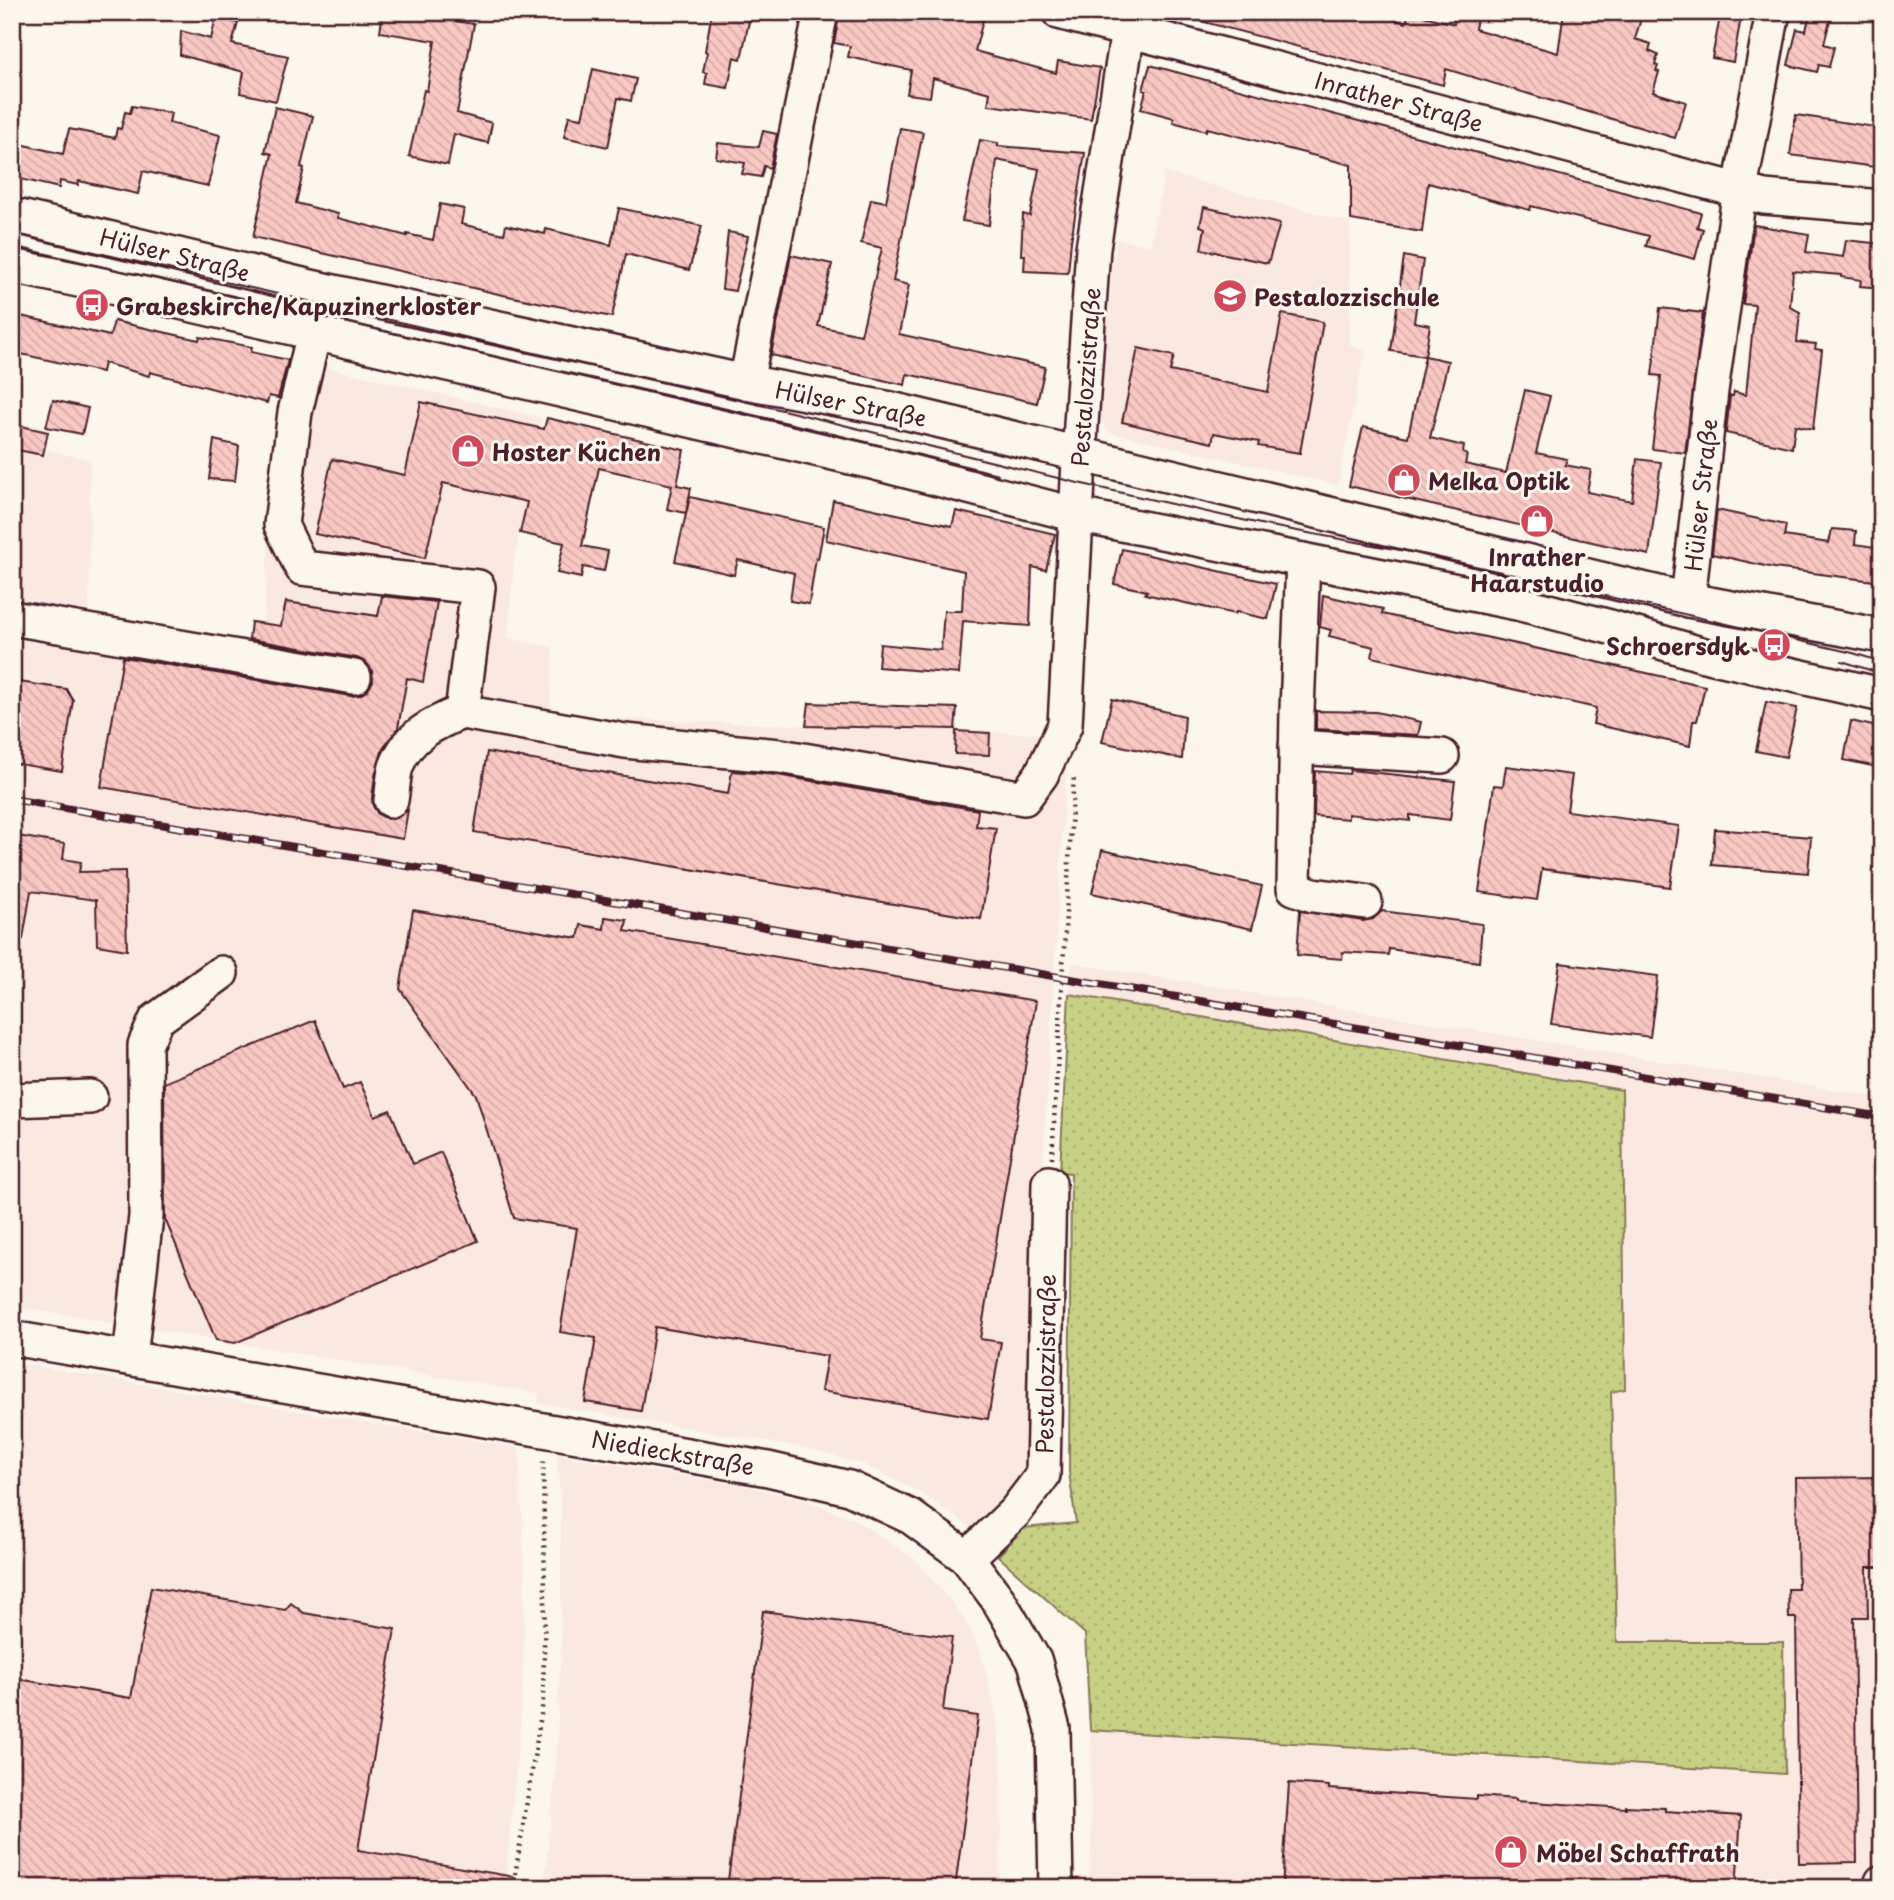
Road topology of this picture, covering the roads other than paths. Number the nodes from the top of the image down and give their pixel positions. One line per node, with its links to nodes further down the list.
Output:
1 (821, 12): 10 (street)
2 (1059, 12): 4 (street, Inrather Straße)
3 (1773, 12): 5 (street)
4 (1128, 31): 5 (street, Inrather Straße); 11 (street, Pestalozzistraße)
5 (1740, 189): 6 (street, Inrather Straße); 14 (street, Hülser Straße)
6 (1882, 208)
7 (12, 215): 10 (street, Hülser Straße)
8 (12, 266): 9 (street, Hülser Straße)
9 (314, 333): 12 (street, Hülser Straße); 19 (street)
10 (746, 382): 11 (street, Hülser Straße)
11 (1079, 455): 12 (street, Pestalozzistraße); 14 (street, Hülser Straße)
12 (1077, 515): 13 (street, Hülser Straße); 19 (street, Pestalozzistraße)
13 (1303, 560): 18 (street, Hülser Straße); 20 (street)
14 (1688, 600): 16 (street, Hülser Straße)
15 (12, 618): 17 (street)
16 (1882, 636)
17 (354, 677)
18 (1882, 695)
19 (462, 712): 22 (street)
20 (1296, 747): 21 (street); 23 (street)
21 (1442, 756)
22 (391, 800)
23 (1365, 902)
24 (221, 973): 29 (street)
25 (90, 1097): 26 (street)
26 (12, 1100)
27 (1049, 1183): 30 (street, Pestalozzistraße)
28 (12, 1338): 29 (street, Niedieckstraße)
29 (130, 1358): 30 (street, Niedieckstraße)
30 (967, 1558): 32 (street, Niedieckstraße)
31 (1882, 1882): 33 (street)
32 (1056, 1888)
33 (1882, 1888)

